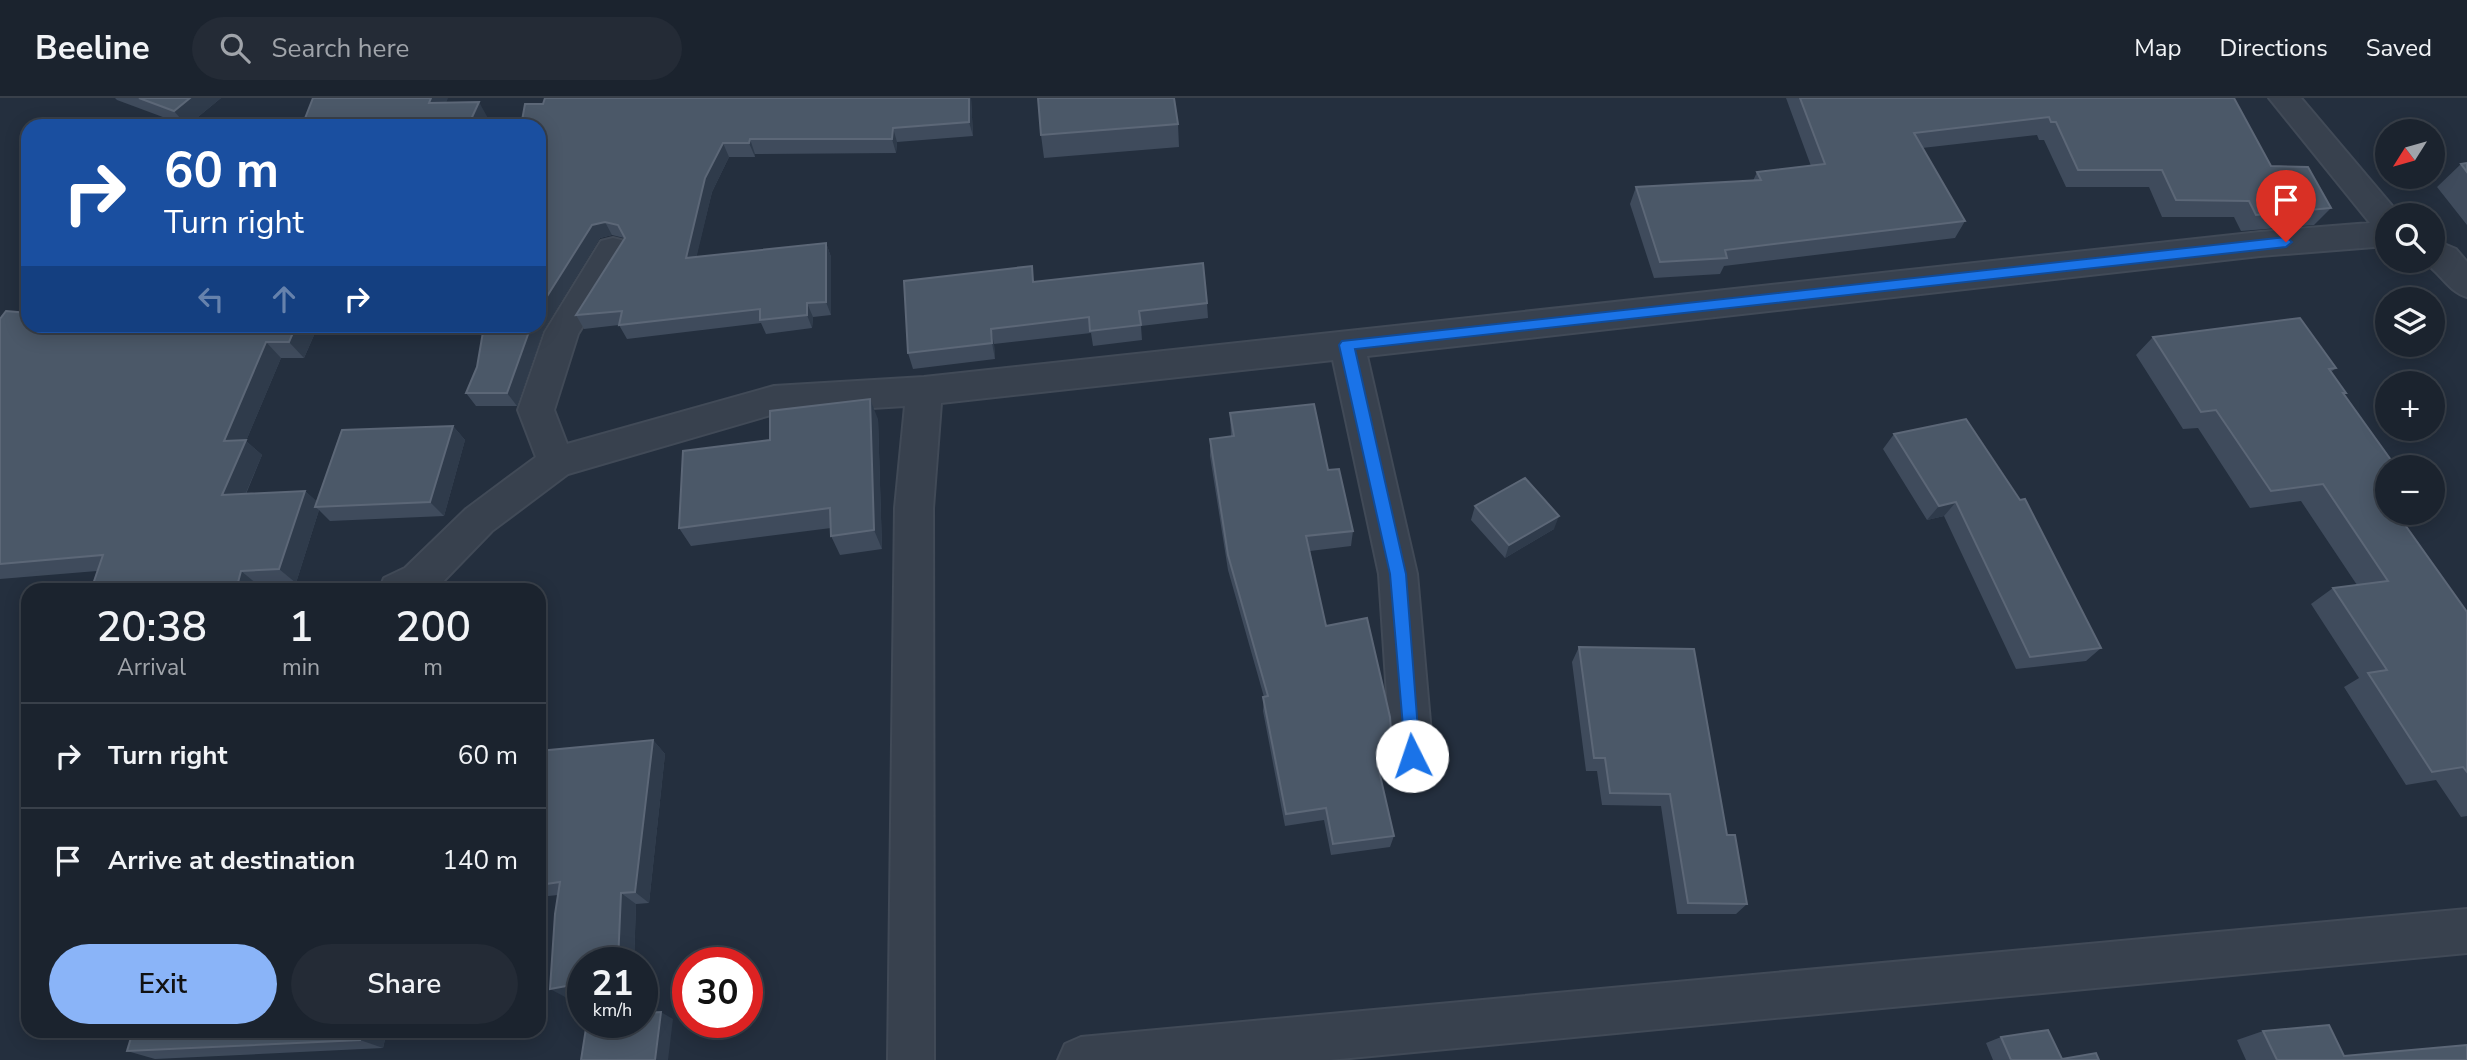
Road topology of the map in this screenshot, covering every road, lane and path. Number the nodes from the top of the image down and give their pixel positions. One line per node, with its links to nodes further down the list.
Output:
1 (2284, 98): 2 (street)
2 (2375, 208)
3 (2375, 235): 7 (street)
4 (613, 250): 9 (street)
5 (2445, 258): 6 (street)
6 (2467, 284)
7 (1347, 345): 8 (street); 11 (street)
8 (924, 391): 9 (street); 13 (street)
9 (556, 462): 10 (street)
10 (413, 583)
11 (1412, 756)
12 (2467, 931): 14 (street)
13 (911, 1060)
14 (1081, 1060)

